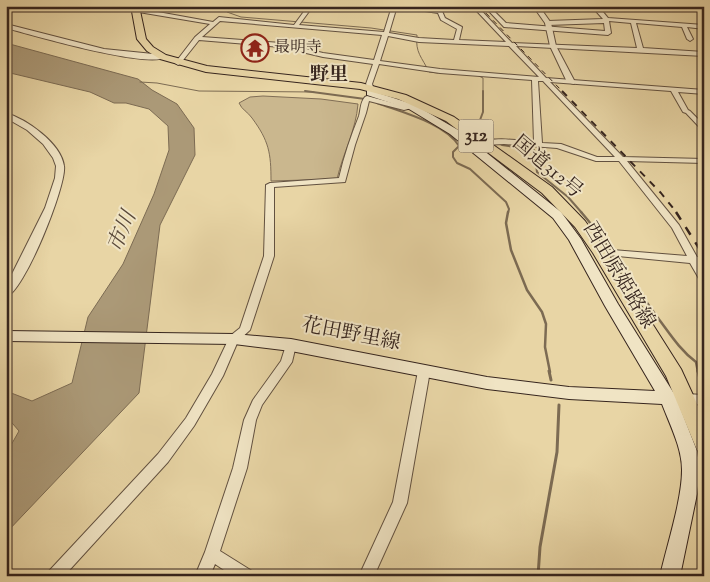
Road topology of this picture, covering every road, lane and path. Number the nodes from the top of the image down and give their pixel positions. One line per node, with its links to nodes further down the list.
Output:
1 (105, 6): 9 (street)
2 (312, 6): 16 (street)
3 (395, 6): 20 (street)
4 (428, 6): 23 (street)
5 (474, 6): 24 (street)
6 (596, 7): 8 (street); 12 (street)
7 (488, 8): 8 (street); 11 (street)
8 (537, 8): 10 (street)
9 (136, 9): 14 (street); 28 (highway, 国道312号 / 312)
10 (544, 16): 11 (street); 12 (street); 17 (street)
11 (496, 17): 17 (street)
12 (605, 18): 13 (street); 17 (street); 17 (street)
13 (633, 21): 18 (street); 26 (street)
14 (212, 24): 16 (street); 21 (street)
15 (6, 26): 28 (street)
16 (295, 26): 20 (street)
17 (550, 26): 25 (street)
18 (684, 26): 19 (street); 22 (street)
19 (704, 27)
20 (386, 34): 23 (street); 30 (street)
21 (197, 38): 29 (street); 30 (street)
22 (690, 39)
23 (456, 42): 24 (street)
24 (510, 44): 25 (street); 32 (street)
25 (553, 46): 26 (street); 33 (street)
26 (640, 50): 27 (street)
27 (704, 54)
28 (163, 57): 29 (highway, 国道312号 / 312)
29 (178, 62): 36 (highway, 国道312号 / 312)
30 (377, 63): 31 (street); 36 (street)
31 (535, 79): 32 (street); 40 (street)
32 (546, 80): 33 (street); 41 (street)
33 (571, 82): 34 (street)
34 (673, 90): 35 (street); 38 (street)
35 (704, 92)
36 (367, 96): 39 (highway, 国道312号 / 312); 48 (street); 51 (main road, 西田原姫路線)
37 (6, 115): 46 (street)
38 (704, 130)
39 (486, 143): 40 (street); 43 (highway, 国道312号 / 312)
40 (538, 144): 41 (street)
41 (622, 160): 42 (street); 44 (street)
42 (704, 161)
43 (600, 252): 44 (street); 52 (highway, 国道312号 / 312)
44 (699, 260): 45 (street)
45 (704, 280)
46 (6, 293)
47 (6, 336): 48 (main road, 花田野里線)
48 (229, 339): 49 (main road, 花田野里線); 56 (street)
49 (291, 345): 50 (main road, 花田野里線); 55 (street)
50 (424, 371): 51 (main road, 花田野里線); 59 (street)
51 (668, 398): 52 (main road, 花田野里線); 60 (main road, 西田原姫路線)
52 (686, 399): 53 (street); 54 (highway, 国道312号 / 312)
53 (704, 400)
54 (704, 444)
55 (212, 554): 57 (street); 58 (street)
56 (54, 576)
57 (202, 576)
58 (247, 576)
59 (366, 576)
60 (670, 576)

